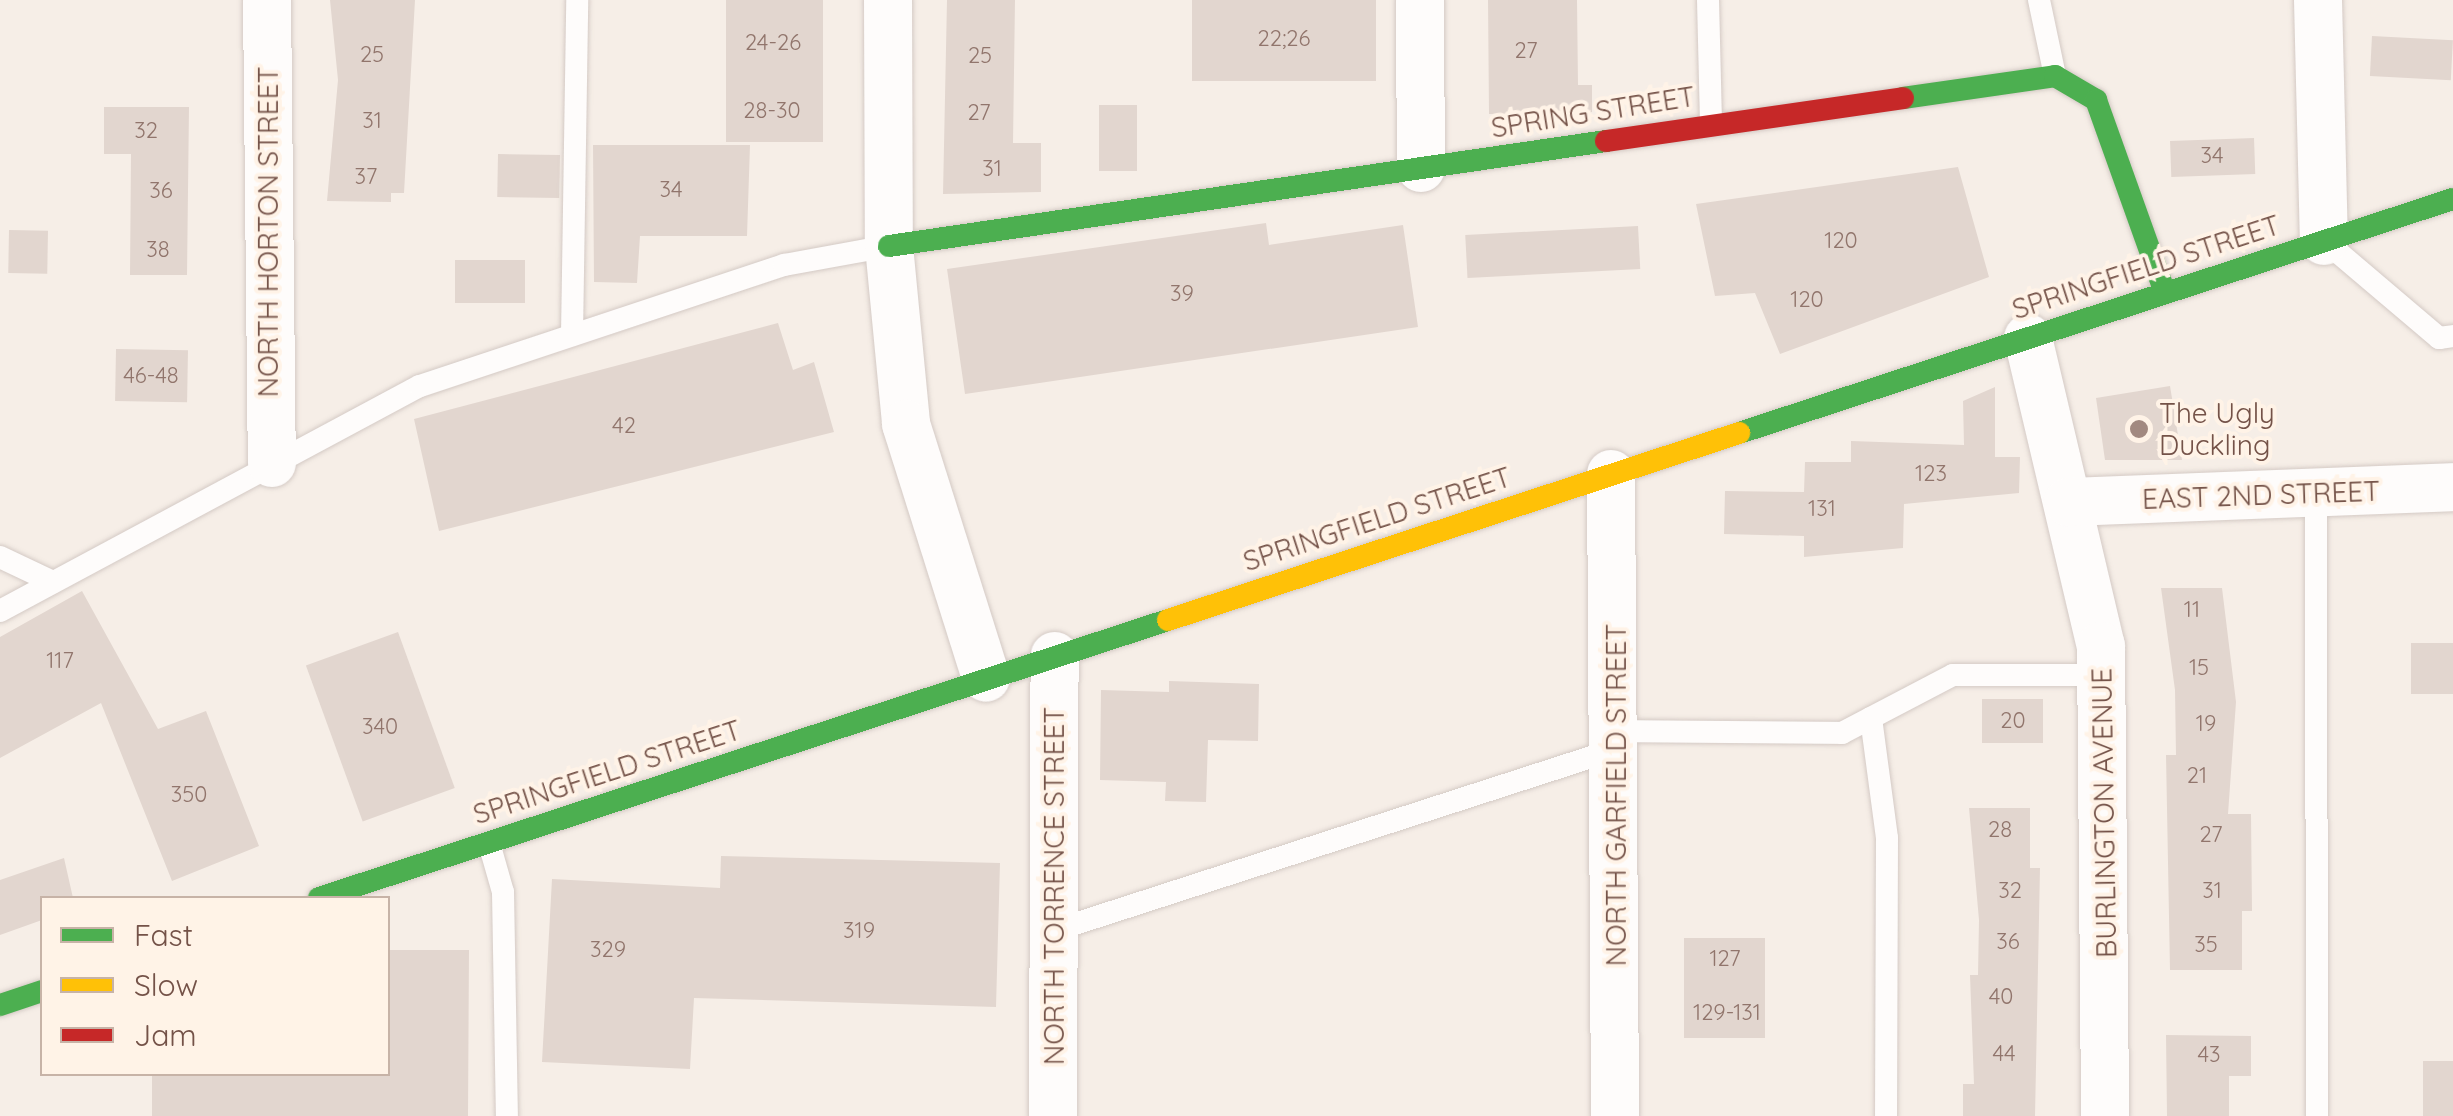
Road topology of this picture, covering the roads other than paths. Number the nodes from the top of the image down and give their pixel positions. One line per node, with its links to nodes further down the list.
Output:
1 (267, 0): 18 (street, NORTH HORTON STREET)
2 (577, 0): 15 (lane)
3 (888, 0): 13 (street)
4 (1420, 0): 10 (street)
5 (1708, 0): 9 (lane)
6 (2039, 0): 8 (lane)
7 (2318, 0): 12 (street)
8 (2055, 76): 9 (street, SPRING STREET); 14 (street)
9 (1711, 124): 10 (street, SPRING STREET)
10 (1422, 168): 13 (street, SPRING STREET)
11 (2453, 199): 12 (street, SPRINGFIELD STREET)
12 (2324, 240): 14 (street, SPRINGFIELD STREET); 16 (lane)
13 (889, 246): 15 (lane); 28 (street)
14 (2165, 292): 17 (street, SPRINGFIELD STREET)
15 (572, 335): 18 (lane)
16 (2453, 336)
17 (2028, 338): 19 (street, SPRINGFIELD STREET); 22 (street, BURLINGTON AVENUE)
18 (272, 463): 24 (lane)
19 (1611, 474): 26 (street, SPRINGFIELD STREET); 30 (street, NORTH GARFIELD STREET)
20 (2453, 487): 21 (street, EAST 2ND STREET)
21 (2316, 495): 22 (street, EAST 2ND STREET); 41 (lane)
22 (2068, 502): 27 (street, BURLINGTON AVENUE)
23 (0, 557): 24 (lane)
24 (53, 582): 25 (lane)
25 (0, 611)
26 (1055, 656): 28 (street, SPRINGFIELD STREET); 33 (street, NORTH TORRENCE STREET)
27 (2103, 676): 29 (lane); 40 (street, BURLINGTON AVENUE)
28 (986, 678): 31 (street, SPRINGFIELD STREET)
29 (1871, 718): 30 (lane); 39 (lane)
30 (1616, 740): 33 (lane); 38 (street, NORTH GARFIELD STREET)
31 (489, 842): 32 (street, SPRINGFIELD STREET); 36 (lane)
32 (325, 896)
33 (1053, 931): 37 (street, NORTH TORRENCE STREET)
34 (40, 992): 35 (street)
35 (0, 1005)
36 (506, 1116)
37 (1053, 1116)
38 (1614, 1116)
39 (1886, 1116)
40 (2105, 1116)
41 (2317, 1116)

